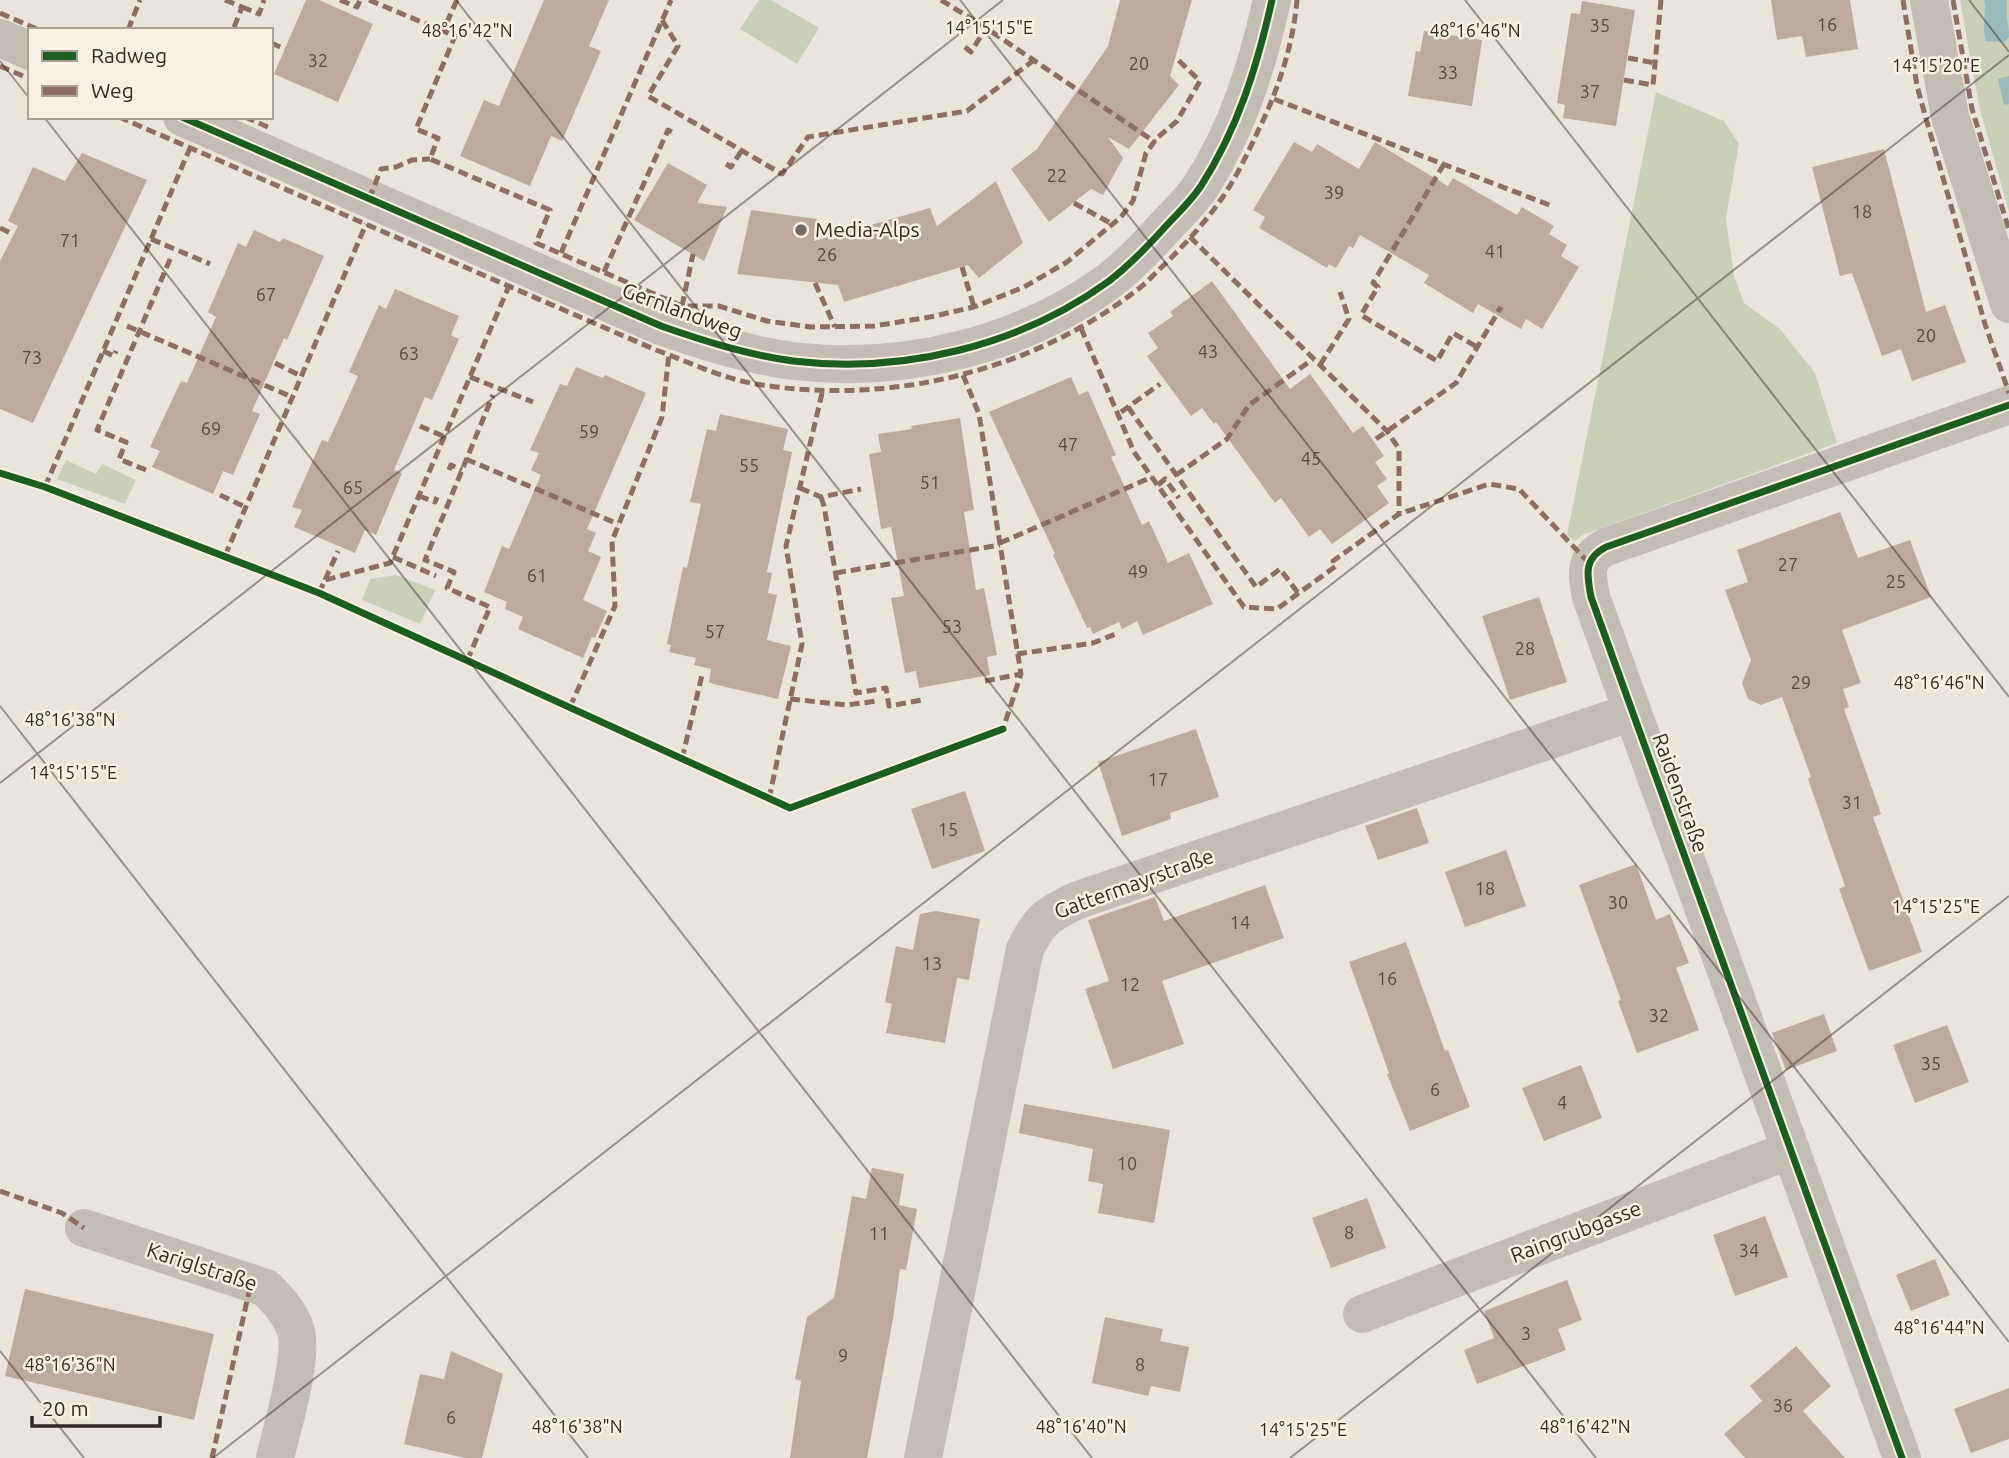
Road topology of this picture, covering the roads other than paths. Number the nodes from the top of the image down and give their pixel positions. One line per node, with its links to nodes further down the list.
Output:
1 (1272, 0): 5 (street, Gernlandweg)
2 (1929, 0): 6 (street)
3 (0, 37): 4 (street)
4 (28, 50)
5 (187, 119)
6 (2009, 304)
7 (2009, 405): 8 (street, Raidenstraße)
8 (1632, 712): 9 (street, Raidenstraße); 13 (street, Gattermayrstraße)
9 (1791, 1150): 11 (street, Raingrubgasse); 14 (street, Raidenstraße)
10 (83, 1228): 12 (street, Kariglstraße)
11 (1362, 1314)
12 (275, 1458)
13 (923, 1458)
14 (1902, 1458)

